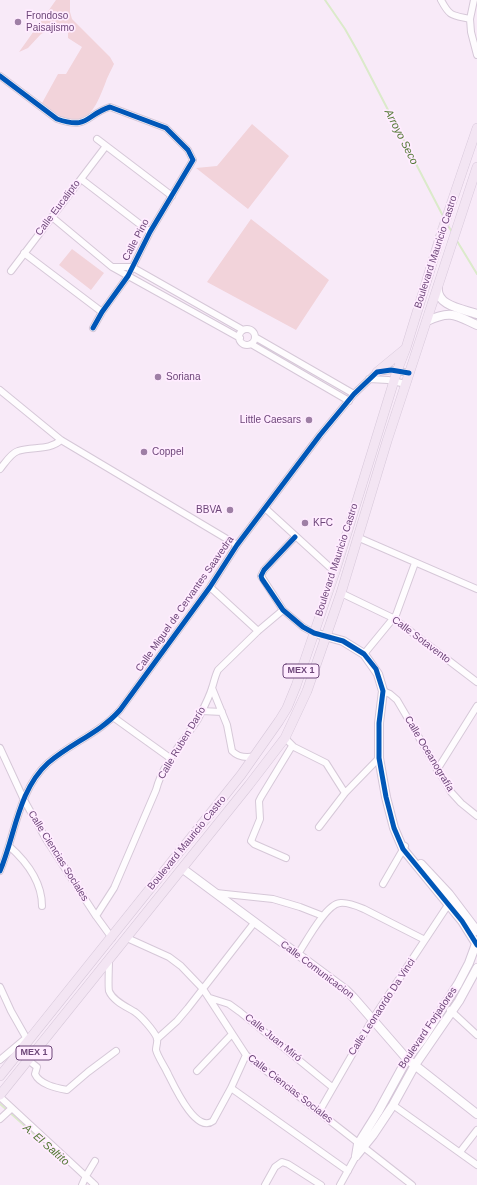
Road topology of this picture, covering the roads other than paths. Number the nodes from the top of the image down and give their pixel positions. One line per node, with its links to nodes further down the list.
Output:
1 (441, 0): 3 (street)
2 (474, 0): 3 (street)
3 (470, 19): 4 (street)
4 (477, 55)
5 (0, 76): 11 (street, Calle Pino)
6 (477, 128): 29 (main road, Boulevard Mauricio Castro / MEX 1)
7 (97, 139): 8 (street)
8 (106, 146): 10 (street, Calle Eucalipto); 11 (street)
9 (477, 167): 19 (main road, Boulevard Mauricio Castro / MEX 1)
10 (81, 179): 12 (street, Calle Eucalipto); 13 (street)
11 (172, 196): 13 (street, Calle Pino)
12 (52, 217): 14 (street, Calle Eucalipto); 15 (street)
13 (150, 232): 16 (street, Calle Pino)
14 (24, 253): 17 (street, Calle Eucalipto); 20 (street)
15 (112, 267): 16 (street); 18 (street)
16 (132, 267): 18 (street, Calle Pino); 25 (street)
17 (11, 271)
18 (128, 276): 20 (street, Calle Pino); 27 (street)
19 (438, 286): 21 (street); 22 (main road, Boulevard Mauricio Castro / MEX 1)
20 (102, 312): 24 (street, Calle Pino)
21 (477, 314)
22 (428, 321): 23 (street); 31 (main road, Boulevard Mauricio Castro / MEX 1)
23 (477, 325)
24 (93, 328)
25 (243, 330): 26 (street); 27 (street)
26 (255, 337): 28 (street); 36 (street)
27 (240, 338): 28 (street)
28 (251, 344): 37 (street)
29 (406, 348): 30 (main road); 32 (main road, Boulevard Mauricio Castro / MEX 1)
30 (377, 372): 32 (street); 33 (street, Calle Miguel de Cervantes Saavedra)
31 (409, 373): 32 (street); 34 (main road, Boulevard Mauricio Castro / MEX 1)
32 (395, 376): 33 (street); 34 (street); 45 (main road, Boulevard Mauricio Castro / MEX 1)
33 (369, 380): 36 (street, Calle Miguel de Cervantes Saavedra)
34 (406, 384): 42 (main road, Boulevard Mauricio Castro / MEX 1)
35 (0, 390): 38 (street)
36 (354, 394): 37 (street, Calle Miguel de Cervantes Saavedra)
37 (348, 401): 40 (street, Calle Miguel de Cervantes Saavedra)
38 (61, 440): 39 (street); 43 (street)
39 (0, 469)
40 (265, 508): 41 (street); 43 (street, Calle Miguel de Cervantes Saavedra)
41 (295, 537): 45 (street); 49 (street)
42 (357, 537): 44 (street); 48 (main road, Boulevard Mauricio Castro / MEX 1)
43 (237, 545): 46 (street, Calle Miguel de Cervantes Saavedra)
44 (415, 563): 47 (street); 50 (street)
45 (335, 572): 52 (main road, Boulevard Mauricio Castro / MEX 1)
46 (210, 587): 51 (street); 61 (street, Calle Miguel de Cervantes Saavedra)
47 (477, 589)
48 (341, 593): 50 (street, Calle Sotavento); 53 (main road, Boulevard Mauricio Castro / MEX 1)
49 (283, 610): 51 (street, Calle Ruben Darío); 52 (street)
50 (393, 618): 54 (street); 55 (street, Calle Sotavento)
51 (258, 632): 56 (street, Calle Ruben Darío)
52 (314, 633): 53 (street); 65 (main road, Boulevard Mauricio Castro / MEX 1)
53 (326, 636): 54 (street); 62 (main road, Boulevard Mauricio Castro / MEX 1)
54 (364, 654): 57 (street)
55 (477, 682)
56 (212, 688): 59 (street, Calle Ruben Darío); 60 (street)
57 (383, 691): 67 (street); 68 (street, Calle Oceanografía)
58 (477, 706): 68 (street)
59 (202, 711): 60 (street); 66 (street, Calle Ruben Darío)
60 (222, 712): 65 (street)
61 (113, 718): 66 (street); 70 (street, Calle Miguel de Cervantes Saavedra)
62 (285, 738): 63 (street); 76 (main road, Boulevard Mauricio Castro / MEX 1)
63 (292, 746): 69 (street); 75 (street)
64 (0, 748): 70 (street, Calle Ciencias Sociales)
65 (255, 756): 86 (main road, Boulevard Mauricio Castro / MEX 1)
66 (170, 758): 82 (street, Calle Ruben Darío)
67 (379, 758): 69 (street); 74 (street)
68 (437, 770): 71 (street, Calle Oceanografía)
69 (345, 793): 72 (street)
70 (24, 800): 73 (street, Calle Miguel de Cervantes Saavedra); 82 (street, Calle Ciencias Sociales)
71 (477, 816)
72 (318, 827)
73 (9, 846): 77 (street, Calle Miguel de Cervantes Saavedra); 81 (street)
74 (404, 847): 78 (street); 80 (street); 85 (street)
75 (286, 858)
76 (183, 869): 79 (street, Calle Comunicacion); 87 (main road, Boulevard Mauricio Castro / MEX 1)
77 (0, 871)
78 (383, 884)
79 (215, 893): 83 (street); 84 (street, Calle Comunicacion)
80 (448, 905): 88 (street, Calle Leonaordo Da Vinci); 89 (street)
81 (42, 906)
82 (96, 916): 86 (street, Calle Ciencias Sociales)
83 (323, 916): 88 (street); 90 (street)
84 (254, 923): 90 (street, Calle Comunicacion); 94 (street)
85 (477, 931)
86 (112, 938): 101 (main road, Boulevard Mauricio Castro / MEX 1)
87 (128, 938): 91 (main road, Boulevard Mauricio Castro / MEX 1); 94 (street, Calle Ciencias Sociales)
88 (426, 940): 98 (street, Calle Leonaordo Da Vinci)
89 (477, 943): 96 (street, Boulevard Forjadores)
90 (298, 954): 98 (street, Calle Comunicacion)
91 (109, 960): 102 (street); 107 (main road, Boulevard Mauricio Castro / MEX 1)
92 (477, 968): 97 (street, Boulevard Forjadores)
93 (0, 987): 101 (street)
94 (203, 988): 95 (street, Calle Ciencias Sociales); 102 (street)
95 (210, 998): 99 (street, Calle Ciencias Sociales); 111 (street, Calle Juan Miró)
96 (444, 1005): 97 (street); 105 (street, Boulevard Forjadores)
97 (451, 1012): 100 (street); 108 (street, Boulevard Forjadores)
98 (372, 1020): 105 (street, Calle Comunicacion); 111 (street, Calle Leonaordo Da Vinci)
99 (232, 1034): 104 (street, Calle Ciencias Sociales); 109 (street)
100 (477, 1034)
101 (27, 1039): 106 (street); 110 (main road, Boulevard Mauricio Castro / MEX 1)
102 (157, 1039): 112 (street)
103 (116, 1051): 107 (street)
104 (246, 1055): 112 (street); 116 (street, Calle Ciencias Sociales)
105 (406, 1058): 108 (street, Calle Comunicacion); 120 (street, Boulevard Forjadores)
106 (0, 1060)
107 (28, 1060): 113 (main road, Boulevard Mauricio Castro / MEX 1)
108 (415, 1065): 114 (street, Boulevard Forjadores); 117 (street, Calle Comunicacion)
109 (197, 1071)
110 (0, 1076)
111 (332, 1087): 116 (street, Calle Leonaordo Da Vinci)
112 (231, 1088): 125 (street)
113 (0, 1096): 115 (street)
114 (393, 1105): 120 (street, Boulevard Forjadores); 121 (street)
115 (12, 1108): 118 (street); 126 (street)
116 (319, 1112): 120 (street, Calle Ciencias Sociales)
117 (477, 1114)
118 (0, 1119)
119 (477, 1130): 121 (street)
120 (361, 1146): 122 (street, Boulevard Forjadores); 132 (street, Calle Ciencias Sociales)
121 (460, 1152): 124 (street)
122 (356, 1156): 125 (street, Boulevard Forjadores)
123 (95, 1161): 126 (street)
124 (477, 1165)
125 (348, 1171): 131 (street, Boulevard Forjadores)
126 (86, 1176): 127 (street); 128 (street)
127 (82, 1185)
128 (95, 1185)
129 (265, 1185): 130 (street)
130 (321, 1185)
131 (340, 1185)
132 (412, 1185)

